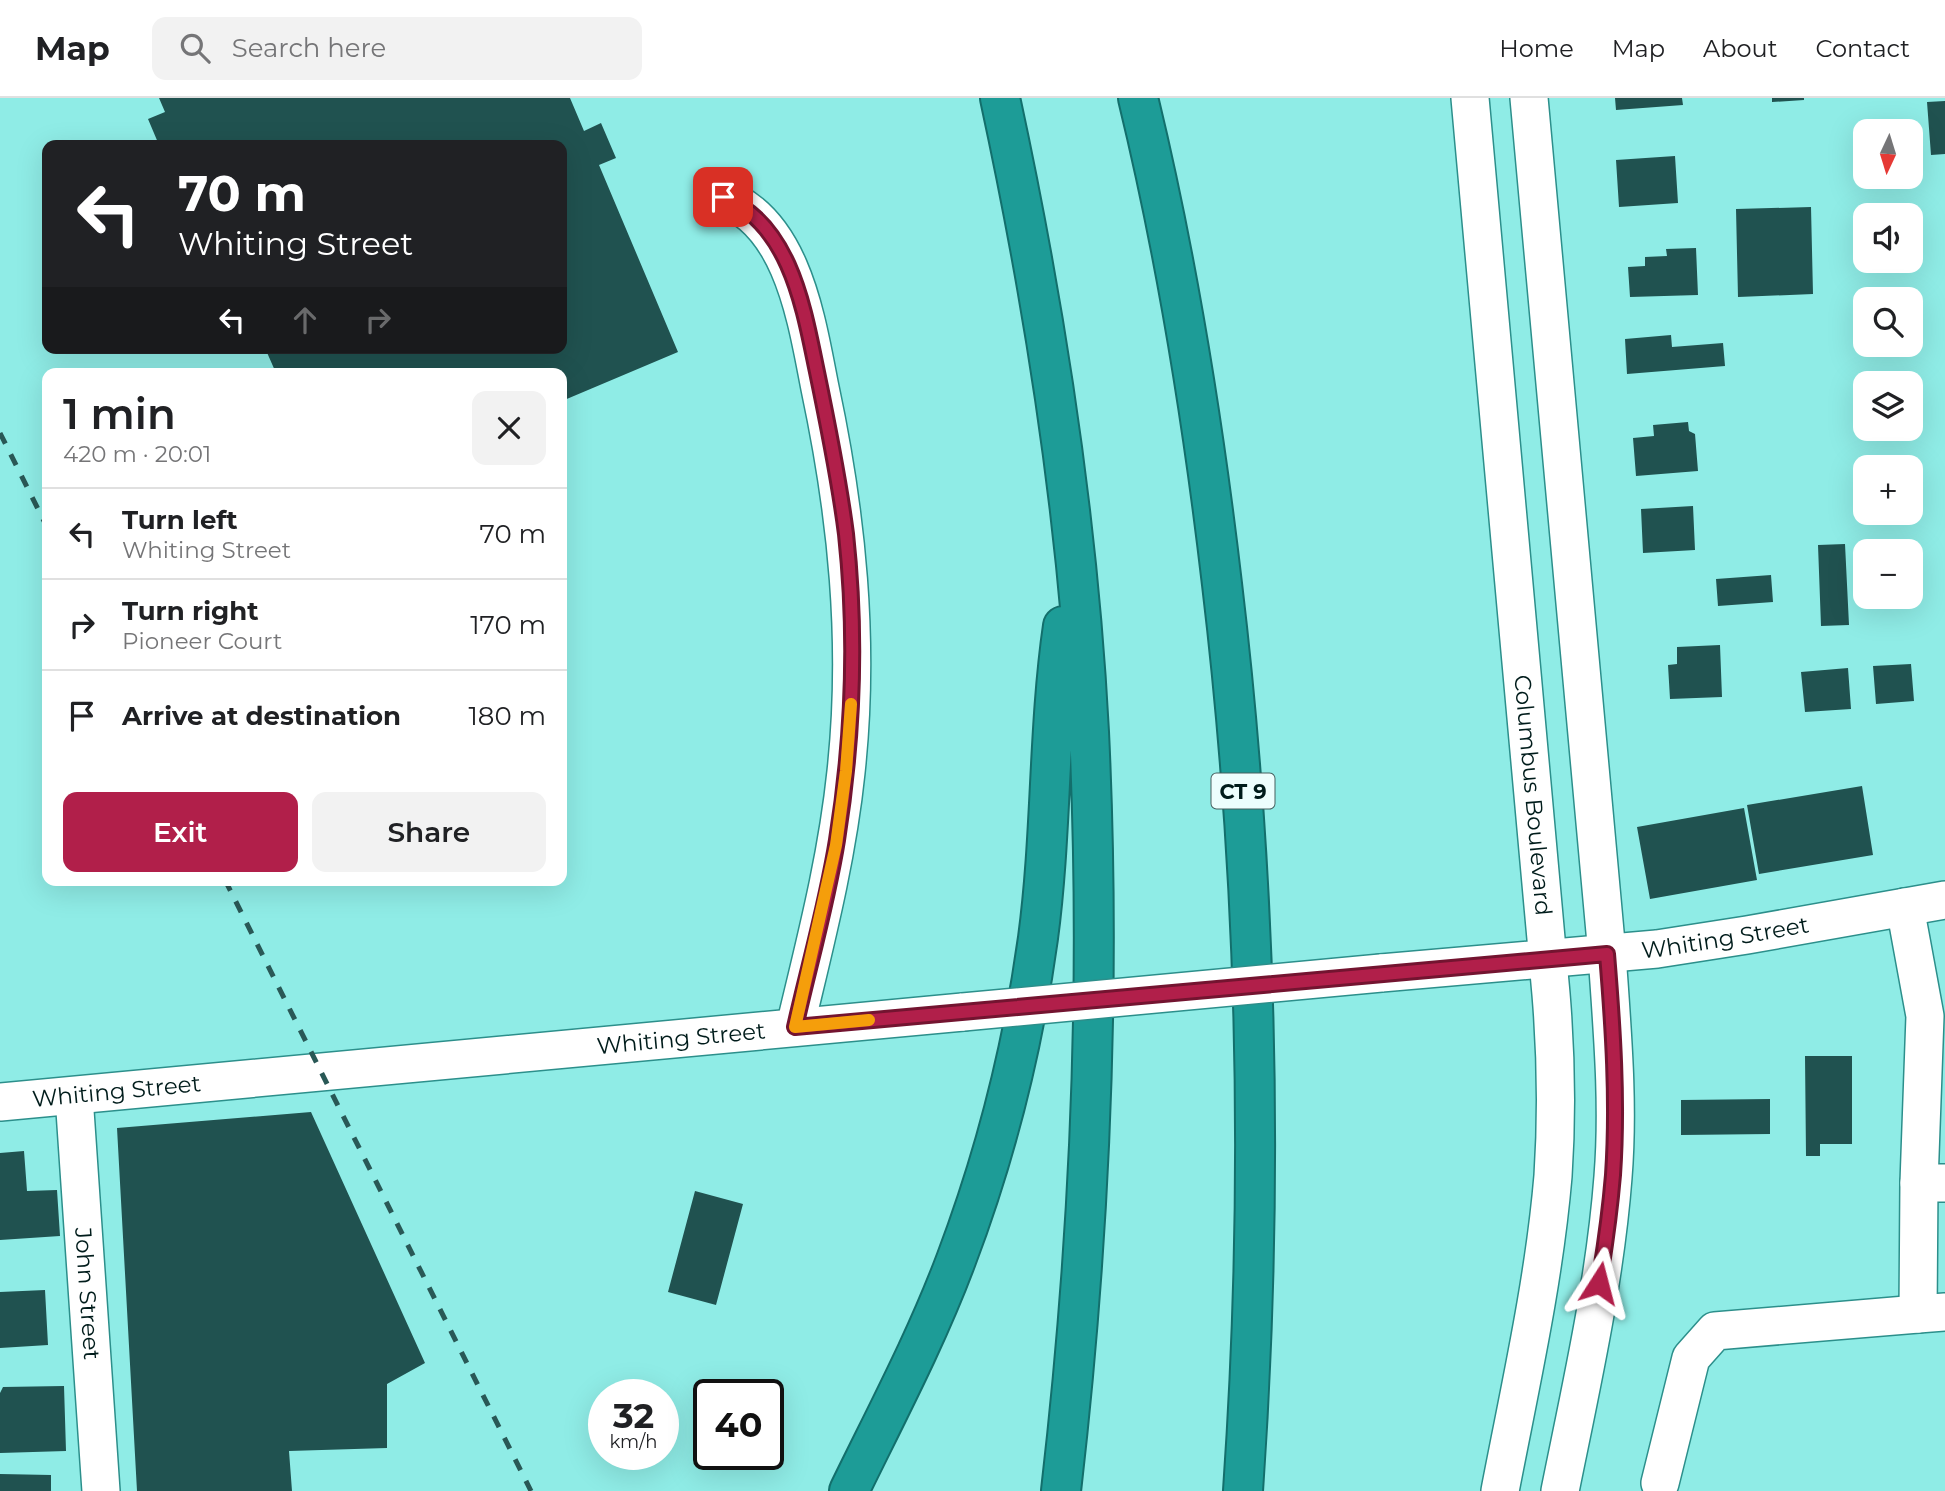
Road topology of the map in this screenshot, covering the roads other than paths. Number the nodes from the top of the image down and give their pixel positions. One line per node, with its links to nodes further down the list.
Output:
1 (1000, 98): 6 (highway)
2 (1138, 98): 21 (highway, CT 9)
3 (1470, 98): 10 (street, Columbus Boulevard)
4 (1529, 98): 9 (street)
5 (718, 196): 12 (street)
6 (1074, 558): 19 (highway); 20 (highway)
7 (1945, 900): 8 (street, Whiting Street)
8 (1905, 907): 9 (street, Whiting Street); 11 (street)
9 (1607, 954): 10 (street, Whiting Street); 23 (street)
10 (1548, 959): 12 (street, Whiting Street, bridge); 22 (street, Columbus Boulevard)
11 (1935, 1015): 15 (street)
12 (795, 1027): 13 (street, Whiting Street)
13 (74, 1096): 14 (street, Whiting Street); 18 (street, John Street)
14 (0, 1102)
15 (1932, 1183): 16 (street)
16 (1931, 1313): 17 (street)
17 (1660, 1483)
18 (101, 1491)
19 (849, 1491)
20 (1061, 1491)
21 (1243, 1491)
22 (1500, 1491)
23 (1560, 1491)

